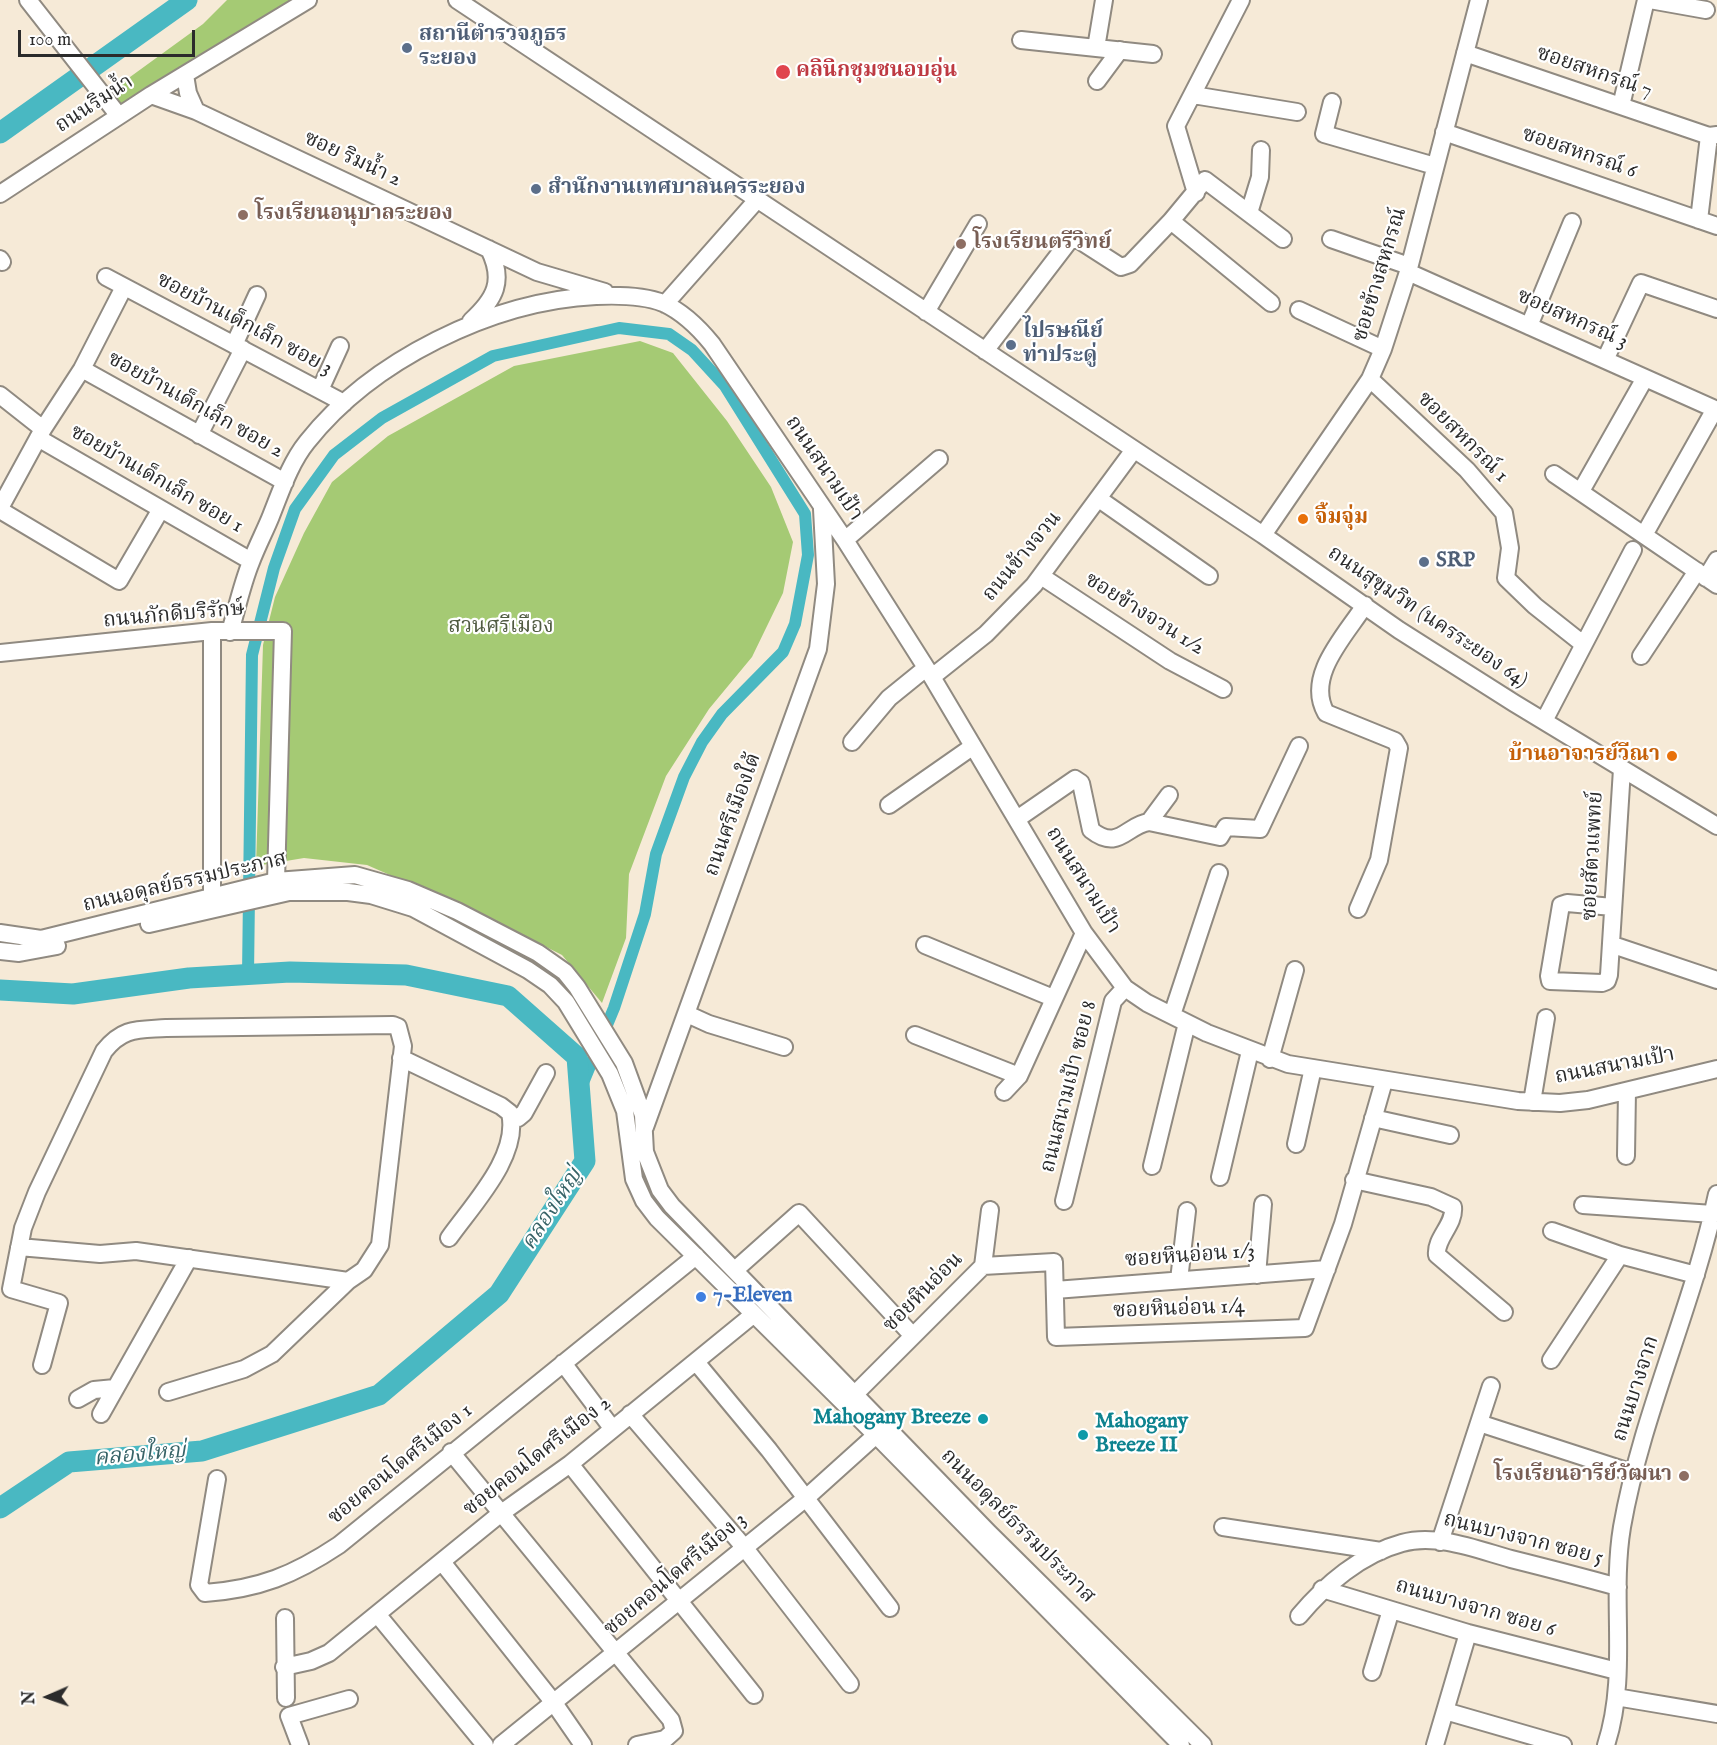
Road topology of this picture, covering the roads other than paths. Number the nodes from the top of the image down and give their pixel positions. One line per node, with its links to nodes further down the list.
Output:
1 (28, 0): 22 (street)
2 (308, 0): 14 (street, ถนนริมน้ำ)
3 (457, 0): 29 (street, ถนนสุขุมวิท (นครระยอง 64))
4 (1104, 0): 10 (street)
5 (1240, 0): 17 (street)
6 (1479, 0): 12 (street, ซอยข้างสหกรณ์)
7 (1648, 0): 8 (street); 19 (street)
8 (1706, 10)
9 (1021, 40): 10 (street)
10 (1096, 48): 11 (street)
11 (1120, 50): 13 (street); 15 (street)
12 (1465, 53): 19 (street, ซอยสหกรณ์ 7); 23 (street, ซอยข้างสหกรณ์)
13 (1153, 54)
14 (185, 75): 16 (street, ถนนริมน้ำ); 20 (street)
15 (1097, 81)
16 (151, 95): 20 (street, ซอย ริมน้ำ 2); 22 (street, ถนนริมน้ำ)
17 (1192, 95): 21 (street); 27 (street)
18 (1332, 102): 26 (street)
19 (1621, 106): 24 (street, ซอยสหกรณ์ 7)
20 (196, 111): 38 (street, ซอย ริมน้ำ 2)
21 (1297, 112)
22 (119, 116): 28 (street, ถนนริมน้ำ)
23 (1444, 132): 26 (street, ซอยข้างสหกรณ์); 31 (street, ซอยสหกรณ์ 6)
24 (1713, 135): 31 (street)
25 (1261, 150): 30 (street)
26 (1435, 165): 40 (street, ซอยข้างสหกรณ์)
27 (1196, 193): 30 (street); 32 (street)
28 (0, 194)
29 (756, 201): 47 (street); 53 (street, ถนนสุขุมวิท (นครระยอง 64))
30 (1249, 213): 36 (street)
31 (1699, 220): 35 (street, ซอยสหกรณ์ 6)
32 (1171, 221): 49 (street); 59 (street)
33 (1572, 222): 55 (street)
34 (978, 224): 53 (street)
35 (1717, 226)
36 (1283, 239)
37 (1331, 239): 40 (street, ซอยสหกรณ์ 3)
38 (489, 249): 39 (street, ซอย ริมน้ำ 2); 43 (street)
39 (514, 261): 41 (street, ซอย ริมน้ำ 2); 43 (street)
40 (1409, 269): 55 (street, ซอยสหกรณ์ 3); 58 (street, ซอยข้างสหกรณ์)
41 (537, 272): 46 (street, ซอย ริมน้ำ 2); 48 (street)
42 (106, 277): 44 (street, ซอยบ้านเด็กเล็ก ซอย 3)
43 (496, 285): 50 (street); 54 (street)
44 (124, 287): 57 (street, ซอยบ้านเด็กเล็ก ซอย 3); 61 (street)
45 (258, 295): 57 (street)
46 (615, 296): 47 (street); 48 (street)
47 (657, 301): 76 (street, ถนนสนามเป้า)
48 (541, 303): 50 (street)
49 (1271, 303)
50 (524, 307): 54 (street)
51 (1717, 309): 60 (street)
52 (1299, 310): 58 (street)
53 (926, 312): 59 (street, ถนนสุขุมวิท (นครระยอง 64))
54 (466, 325): 66 (street)
55 (1529, 326): 60 (street, ซอยสหกรณ์ 3)
56 (340, 346): 64 (street)
57 (238, 347): 64 (street, ซอยบ้านเด็กเล็ก ซอย 3); 69 (street)
58 (1383, 349): 63 (street, ซอยข้างสหกรณ์)
59 (985, 351): 70 (street, ถนนสุขุมวิท (นครระยอง 64))
60 (1605, 360): 62 (street, ซอยสหกรณ์ 3)
61 (82, 369): 68 (street); 69 (street, ซอยบ้านเด็กเล็ก ซอย 2)
62 (1645, 378): 67 (street, ซอยสหกรณ์ 3); 74 (street)
63 (1370, 379): 79 (street, ซอยข้างสหกรณ์); 91 (street, ซอยสหกรณ์ 1)
64 (320, 390): 66 (street, ซอยบ้านเด็กเล็ก ซอย 3)
65 (0, 395): 68 (street)
66 (344, 403): 73 (street)
67 (1716, 409): 80 (street)
68 (40, 434): 77 (street); 78 (street, ซอยบ้านเด็กเล็ก ซอย 1)
69 (200, 435): 73 (street, ซอยบ้านเด็กเล็ก ซอย 2)
70 (1133, 451): 75 (street, ถนนข้างจวน); 79 (street, ถนนสุขุมวิท (นครระยอง 64))
71 (939, 459): 81 (street)
72 (1554, 474): 74 (street)
73 (285, 482): 84 (street)
74 (1581, 491): 80 (street)
75 (1099, 499): 85 (street, ถนนข้างจวน); 86 (street)
76 (821, 505): 81 (street, ถนนสนามเป้า); 123 (street, ถนนศรีเมืองใต้)
77 (0, 509): 78 (street)
78 (161, 509): 84 (street, ซอยบ้านเด็กเล็ก ซอย 1)
79 (1263, 535): 88 (street, ถนนสุขุมวิท (นครระยอง 64))
80 (1644, 535): 87 (street)
81 (845, 540): 94 (street, ถนนสนามเป้า)
82 (1633, 550): 91 (street)
83 (1717, 560): 87 (street)
84 (251, 561): 90 (street)
85 (1041, 576): 94 (street, ถนนข้างจวน); 95 (street, ซอยข้างจวน 1/2)
86 (1209, 576)
87 (1707, 578): 93 (street)
88 (1365, 605): 96 (street, ถนนสุขุมวิท (นครระยอง 64)); 111 (street)
89 (212, 631): 90 (street, ถนนภักดีบริรักษ์); 92 (street, ถนนภักดีบริรักษ์); 108 (street)
90 (235, 632): 107 (street, ถนนภักดีบริรักษ์)
91 (1583, 644): 96 (street)
92 (0, 653)
93 (1641, 656)
94 (929, 673): 97 (street, ถนนข้างจวน); 99 (street, ถนนสนามเป้า)
95 (1223, 689)
96 (1544, 721): 100 (street, ถนนสุขุมวิท (นครระยอง 64))
97 (852, 742)
98 (1299, 746): 104 (street)
99 (972, 747): 102 (street); 103 (street, ถนนสนามเป้า)
100 (1622, 770): 105 (street, ถนนสุขุมวิท (นครระยอง 64)); 110 (street, ซอยสัตวแพทย์)
101 (1169, 795): 104 (street)
102 (889, 806)
103 (1017, 819): 104 (street); 114 (street, ถนนสนามเป้า)
104 (1149, 822)
105 (1717, 826)
106 (1219, 873): 124 (street)
107 (273, 887): 109 (street, ถนนอดุลย์ธรรมประภาส); 112 (street, ถนนอดุลย์ธรรมประภาส); 115 (street, ถนนอดุลย์ธรรมประภาส)
108 (212, 897): 109 (street, ถนนอดุลย์ธรรมประภาส); 113 (street, ถนนอดุลย์ธรรมประภาส)
109 (233, 899): 118 (street, ถนนอดุลย์ธรรมประภาส)
110 (1613, 907): 117 (street, ซอยสัตวแพทย์); 117 (street, ซอยสัตวแพทย์)
111 (1358, 909)
112 (487, 926): 115 (street); 142 (street, ถนนอดุลย์ธรรมประภาส)
113 (0, 933)
114 (1084, 933): 121 (street, ถนนสนามเป้า); 122 (street)
115 (478, 943): 160 (street, ถนนอดุลย์ธรรมประภาส)
116 (925, 945): 122 (street)
117 (1613, 945): 120 (street, ซอยสัตวแพทย์)
118 (0, 951)
119 (1295, 970): 131 (street)
120 (1717, 980)
121 (1125, 988): 124 (street, ถนนสนามเป้า); 150 (street, ถนนสนามเป้า ซอย 8)
122 (1053, 998): 135 (street)
123 (687, 1014): 128 (street); 142 (street, ถนนศรีเมืองใต้)
124 (1172, 1015): 126 (street, ถนนสนามเป้า)
125 (1546, 1018): 139 (street)
126 (1187, 1023): 129 (street, ถนนสนามเป้า); 146 (street)
127 (915, 1035): 135 (street)
128 (784, 1047)
129 (1250, 1051): 131 (street, ถนนสนามเป้า); 147 (street)
130 (401, 1058): 140 (street); 158 (street); 168 (street)
131 (1270, 1059): 132 (street, ถนนสนามเป้า)
132 (1313, 1068): 136 (street, ถนนสนามเป้า); 144 (street)
133 (1717, 1069): 137 (street, ถนนสนามเป้า)
134 (546, 1073): 140 (street)
135 (1019, 1076): 138 (street)
136 (1384, 1081): 139 (street, ถนนสนามเป้า); 141 (street)
137 (1627, 1090): 139 (street, ถนนสนามเป้า); 145 (street)
138 (1004, 1092)
139 (1532, 1102)
140 (511, 1118): 157 (street)
141 (1373, 1118): 143 (street); 148 (street)
142 (642, 1134): 164 (street, ถนนอดุลย์ธรรมประภาส)
143 (1450, 1135)
144 (1296, 1144)
145 (1626, 1156)
146 (1152, 1166)
147 (1220, 1177)
148 (1354, 1180): 163 (street); 170 (street)
149 (1717, 1194): 155 (street, ถนนบางจาก)
150 (1064, 1201)
151 (1263, 1204): 165 (street)
152 (1583, 1204): 155 (street)
153 (990, 1210): 162 (street)
154 (1187, 1211): 167 (street)
155 (1713, 1214): 166 (street, ถนนบางจาก)
156 (1552, 1231): 159 (street)
157 (449, 1238)
158 (19, 1247): 161 (street); 177 (street)
159 (1620, 1255): 166 (street); 174 (street)
160 (696, 1256): 171 (street, ถนนอดุลย์ธรรมประภาส); 176 (street, ซอยคอนโดศรีเมือง 1)
161 (189, 1258): 168 (street); 179 (street)
162 (983, 1266): 169 (street, ซอยหินอ่อน); 172 (street, ซอยหินอ่อน)
163 (1327, 1269): 165 (street, ซอยหินอ่อน 1/3); 173 (street, ซอยหินอ่อน 1/4)
164 (735, 1270): 172 (street); 182 (street, ถนนอดุลย์ธรรมประภาส)
165 (1257, 1275): 167 (street, ซอยหินอ่อน 1/3)
166 (1696, 1275): 190 (street, ถนนบางจาก)
167 (1179, 1280): 169 (street, ซอยหินอ่อน 1/3)
168 (348, 1281): 180 (street)
169 (1055, 1290): 173 (street, ซอยหินอ่อน)
170 (1504, 1312)
171 (754, 1314): 175 (street, ซอยคอนโดศรีเมือง 2); 182 (street, ถนนอดุลย์ธรรมประภาส)
172 (913, 1336): 182 (street, ซอยหินอ่อน)
173 (1056, 1336)
174 (1551, 1360)
175 (696, 1362): 184 (street, ซอยคอนโดศรีเมือง 2); 192 (street)
176 (563, 1363): 186 (street); 188 (street, ซอยคอนโดศรีเมือง 1)
177 (42, 1365)
178 (1491, 1386): 185 (street)
179 (115, 1388): 181 (street); 183 (street)
180 (168, 1392)
181 (78, 1399)
182 (849, 1400): 187 (street, ถนนอดุลย์ธรรมประภาส); 218 (street, ถนนอดุลย์ธรรมประภาส)
183 (101, 1414)
184 (630, 1414): 186 (street, ซอยคอนโดศรีเมือง 2); 196 (street)
185 (1479, 1423): 190 (street); 195 (street)
186 (612, 1428): 189 (street, ซอยคอนโดศรีเมือง 2)
187 (876, 1435): 192 (street, ซอยคอนโดศรีเมือง 3); 218 (street, ถนนอดุลย์ธรรมประภาส)
188 (451, 1452): 191 (street, ซอยคอนโดศรีเมือง 1); 193 (street)
189 (570, 1464): 193 (street, ซอยคอนโดศรีเมือง 2); 201 (street)
190 (1633, 1473): 199 (street, ถนนบางจาก)
191 (217, 1479)
192 (806, 1498): 196 (street, ซอยคอนโดศรีเมือง 3); 202 (street)
193 (500, 1514): 198 (street, ซอยคอนโดศรีเมือง 2); 208 (street)
194 (1223, 1527): 197 (street)
195 (1440, 1542): 197 (street, ถนนบางจาก ซอย 5); 199 (street, ถนนบางจาก ซอย 5)
196 (744, 1547): 201 (street, ซอยคอนโดศรีเมือง 3); 212 (street)
197 (1381, 1551): 200 (street, ถนนบางจาก ซอย 5)
198 (442, 1562): 204 (street, ซอยคอนโดศรีเมือง 2); 217 (street)
199 (1618, 1587): 210 (street, ถนนบางจาก)
200 (1322, 1589): 203 (street, ถนนบางจาก ซอย 6); 205 (street, ถนนบางจาก ซอย 5)
201 (678, 1600): 208 (street, ซอยคอนโดศรีเมือง 3); 213 (street)
202 (890, 1608)
203 (1391, 1610): 207 (street, ถนนบางจาก ซอย 6); 211 (street)
204 (377, 1614): 209 (street, ซอยคอนโดศรีเมือง 2); 223 (street)
205 (1299, 1616)
206 (285, 1618): 209 (street)
207 (1468, 1633): 210 (street, ถนนบางจาก ซอย 6); 219 (street)
208 (617, 1653): 217 (street, ซอยคอนโดศรีเมือง 3); 226 (street)
209 (284, 1667): 215 (street)
210 (1617, 1671): 214 (street, ถนนบางจาก)
211 (1372, 1672)
212 (850, 1684)
213 (754, 1695)
214 (1616, 1697): 220 (street); 231 (street, ถนนบางจาก)
215 (286, 1698)
216 (349, 1699): 222 (street)
217 (554, 1703): 224 (street, ซอยคอนโดศรีเมือง 3); 225 (street)
218 (1152, 1704): 227 (street, ถนนอดุลย์ธรรมประภาส); 228 (street, ถนนอดุลย์ธรรมประภาส)
219 (1445, 1711): 221 (street); 229 (street)
220 (1717, 1714)
221 (1520, 1739): 230 (street)
222 (300, 1745)
223 (485, 1745)
224 (501, 1745)
225 (583, 1745)
226 (637, 1745)
227 (1181, 1745)
228 (1203, 1745)
229 (1435, 1745)
230 (1563, 1745)
231 (1606, 1745)

